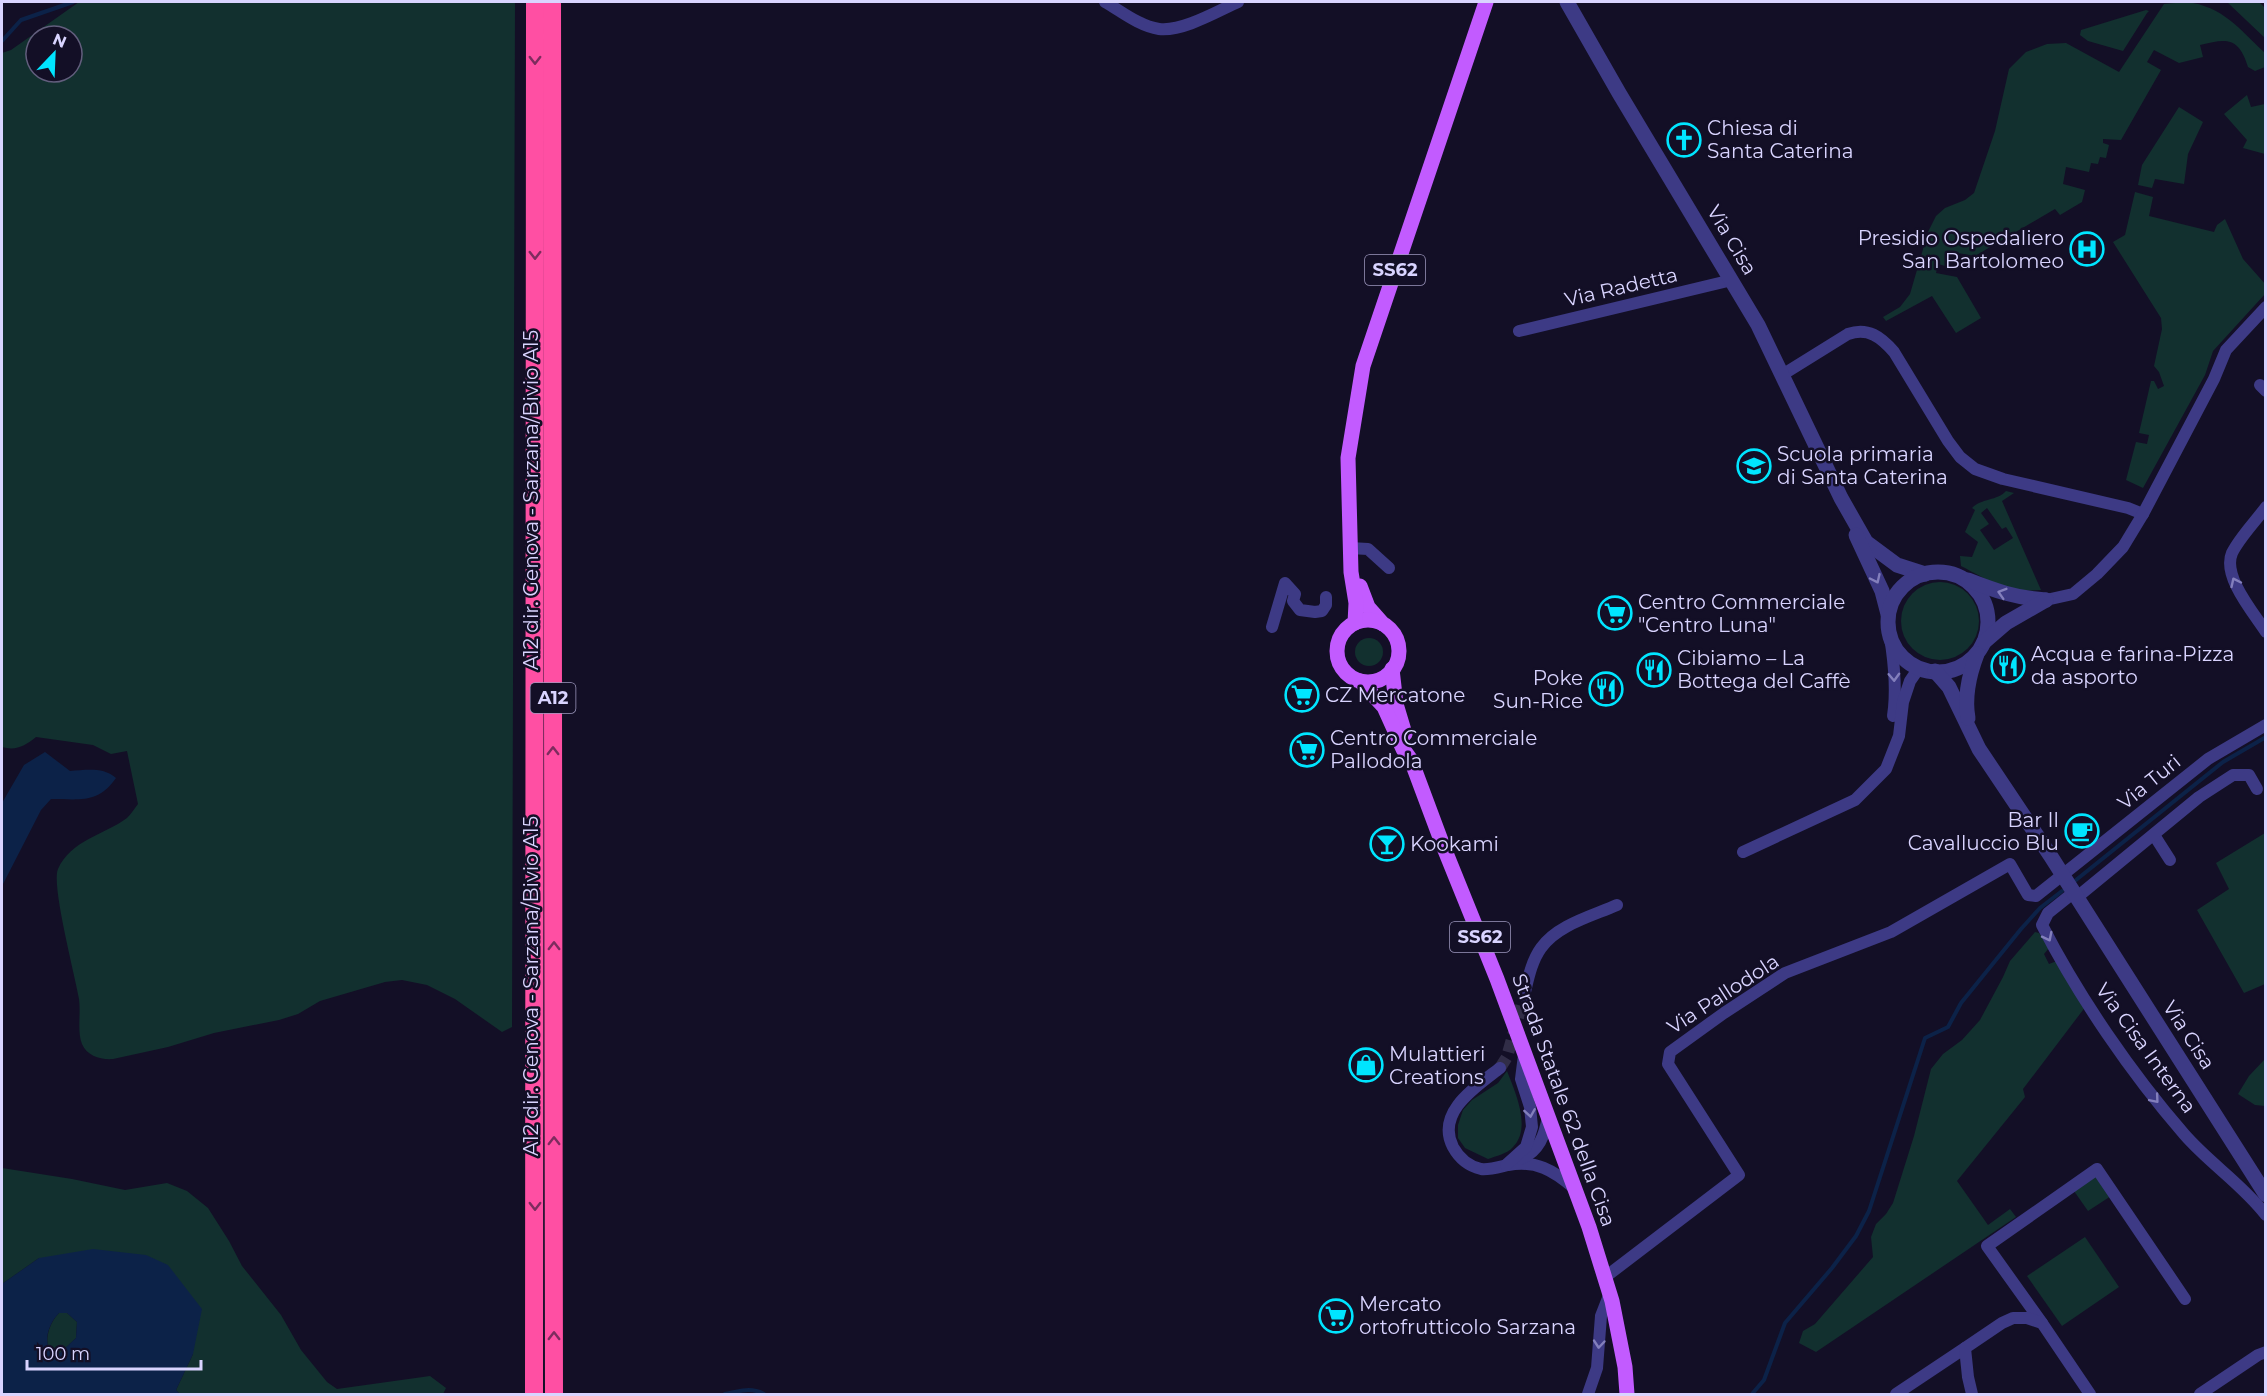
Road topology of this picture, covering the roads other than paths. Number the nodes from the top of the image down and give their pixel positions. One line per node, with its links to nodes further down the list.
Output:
1 (536, 2): 58 (highway, A12, one-way to 58)
2 (552, 2): 59 (highway, A12 dir. Genova - Sarzana/Bivio A15 / A12, one-way to 2)
3 (1105, 2): 4 (street)
4 (1238, 2)
5 (1486, 2): 8 (main road, Strada Statale 62 della Cisa / SS62)
6 (1495, 2): 8 (street)
7 (1567, 2): 9 (street, Via Cisa)
8 (1479, 25): 16 (main road, Strada Statale 62 della Cisa / SS62)
9 (1732, 280): 11 (street, Via Radetta); 12 (street, Via Cisa)
10 (2265, 307): 15 (street)
11 (1519, 331)
12 (1782, 375): 13 (street, Via Cisa); 15 (street)
13 (1845, 507): 18 (street, Via Cisa); 22 (street, Via Cisa, one-way to 22)
14 (2265, 507): 26 (street, one-way to 14)
15 (2143, 514): 21 (street)
16 (1350, 548): 17 (street); 23 (main road, Strada Statale 62 della Cisa / SS62); 24 (main road, Strada Statale 62 della Cisa / SS62)
17 (1389, 568)
18 (1925, 574): 19 (street); 22 (street)
19 (1960, 577): 21 (street, one-way to 19); 28 (street)
20 (1326, 597): 25 (street)
21 (2046, 600): 28 (street)
22 (1888, 614): 27 (street)
23 (1355, 623): 24 (main road); 32 (main road, Strada Statale 62 della Cisa / SS62)
24 (1383, 624): 30 (main road, Strada Statale 62 della Cisa / SS62)
25 (1272, 627)
26 (2265, 632)
27 (1890, 637): 29 (street); 35 (street, one-way to 35)
28 (1982, 645): 31 (street); 34 (street, Via Cisa)
29 (1919, 668): 31 (street); 35 (street)
30 (1392, 669): 32 (main road); 36 (main road, Strada Statale 62 della Cisa / SS62)
31 (1935, 671): 34 (street, Via Cisa)
32 (1360, 681): 36 (main road, Strada Statale 62 della Cisa / SS62)
33 (2265, 725): 41 (street, Via Turi)
34 (1979, 749): 41 (street, Via Cisa)
35 (1893, 753): 39 (street)
36 (1411, 760): 45 (main road, Strada Statale 62 della Cisa / SS62)
37 (2257, 789): 38 (street)
38 (2154, 835): 40 (street); 42 (street)
39 (1743, 852)
40 (2170, 860)
41 (2062, 876): 42 (street, Via Cisa); 52 (street, Via Pallodola)
42 (2074, 896): 50 (street, Via Cisa); 51 (street, Via Cisa Interna, one-way to 51)
43 (1617, 905): 44 (street)
44 (1524, 996)
45 (1524, 1055): 47 (main road, Strada Statale 62 della Cisa / SS62); 48 (street, one-way to 48)
46 (1500, 1068): 48 (street)
47 (1548, 1115): 48 (street); 49 (main road, Strada Statale 62 della Cisa / SS62)
48 (1505, 1166): 49 (street)
49 (1576, 1190): 52 (main road, Strada Statale 62 della Cisa / SS62)
50 (2265, 1195)
51 (2265, 1215)
52 (1604, 1278): 53 (main road, Strada Statale 62 della Cisa / SS62)
53 (1610, 1293): 60 (street, one-way to 60); 61 (main road, Strada Statale 62 della Cisa / SS62)
54 (2186, 1299): 55 (street)
55 (2042, 1323): 56 (street); 64 (street)
56 (1965, 1348): 62 (street); 63 (street)
57 (2265, 1352): 65 (street)
58 (534, 1395)
59 (554, 1395)
60 (1588, 1395)
61 (1627, 1395)
62 (1896, 1395)
63 (1972, 1395)
64 (2090, 1395)
65 (2200, 1395)

